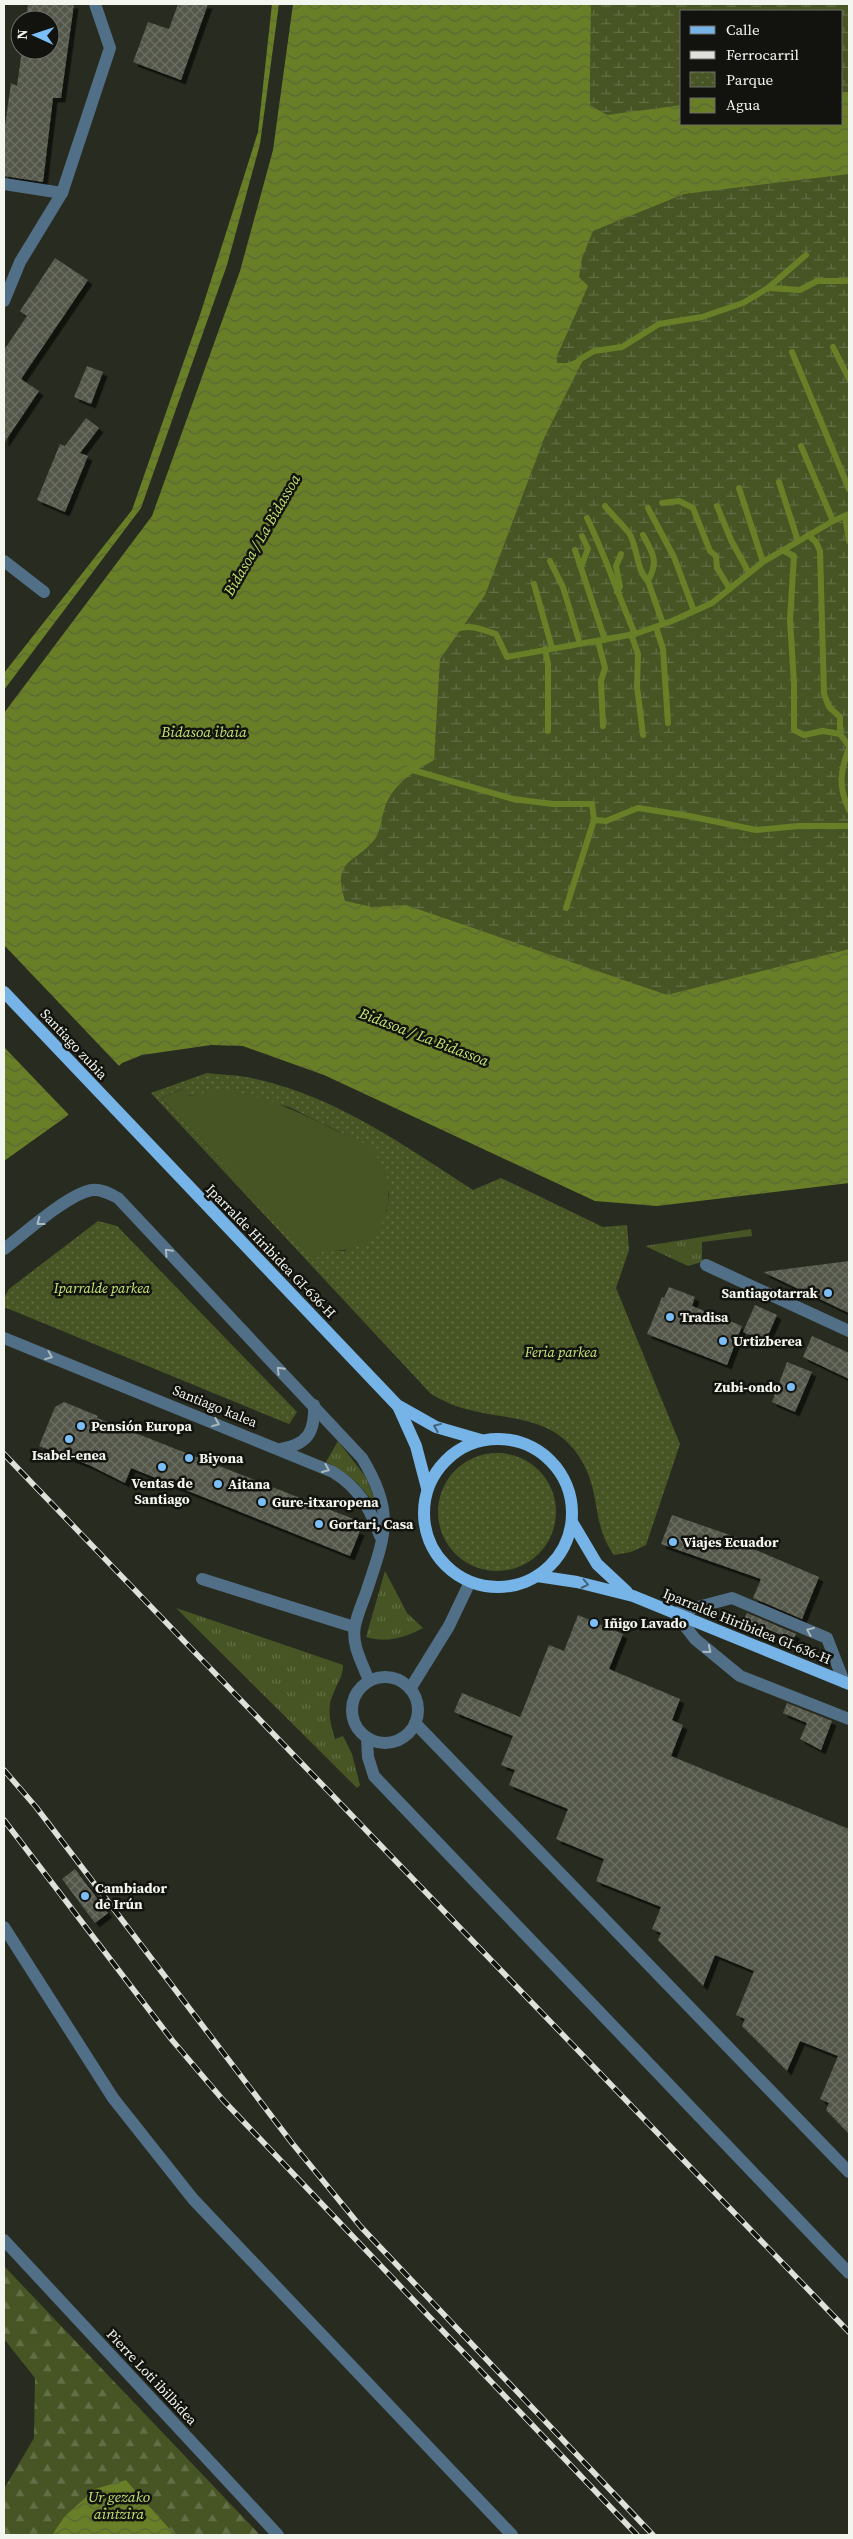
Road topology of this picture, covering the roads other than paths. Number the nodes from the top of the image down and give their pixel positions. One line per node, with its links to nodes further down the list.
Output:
1 (95, 4): 3 (street)
2 (4, 184): 3 (street)
3 (62, 193): 4 (street)
4 (4, 301)
5 (4, 561): 6 (street)
6 (44, 592)
7 (4, 992): 8 (main road, Santiago zubia)
8 (122, 1117): 14 (main road, Iparralde Hiribidea GI-636-H)
9 (4, 1249): 13 (street, one-way to 9)
10 (706, 1265): 11 (street)
11 (849, 1331)
12 (4, 1338): 16 (street, Santiago kalea, one-way to 16)
13 (314, 1405): 16 (street); 19 (street)
14 (397, 1405): 15 (main road, Iparralde Hiribidea GI-636-H, one-way to 14); 17 (main road, Iparralde Hiribidea GI-636-H)
15 (481, 1440): 17 (main road, Iparralde Hiribidea GI-636-H); 18 (main road, Iparralde Hiribidea GI-636-H)
16 (281, 1449): 19 (street, Santiago kalea, one-way to 19)
17 (427, 1488): 22 (main road, Iparralde Hiribidea GI-636-H)
18 (572, 1522): 20 (main road, Iparralde Hiribidea GI-636-H); 23 (main road, Iparralde Hiribidea GI-636-H)
19 (382, 1541): 25 (street)
20 (537, 1576): 22 (main road, Iparralde Hiribidea GI-636-H); 23 (main road, Iparralde Hiribidea GI-636-H, one-way to 23)
21 (202, 1579): 25 (street)
22 (470, 1582): 28 (street)
23 (633, 1596): 24 (main road, Iparralde Hiribidea GI-636-H)
24 (675, 1614): 27 (main road, Iparralde Hiribidea GI-636-H); 27 (street, one-way to 24); 29 (street, one-way to 29)
25 (354, 1627): 26 (street)
26 (369, 1681): 28 (street); 31 (street)
27 (847, 1683)
28 (410, 1689): 30 (street)
29 (849, 1719)
30 (415, 1723): 31 (street); 33 (street)
31 (367, 1738): 35 (street)
32 (4, 1927): 37 (street)
33 (849, 2172)
34 (4, 2240): 36 (street, Pierre Loti ibilbidea)
35 (849, 2273)
36 (278, 2535)
37 (512, 2535)

